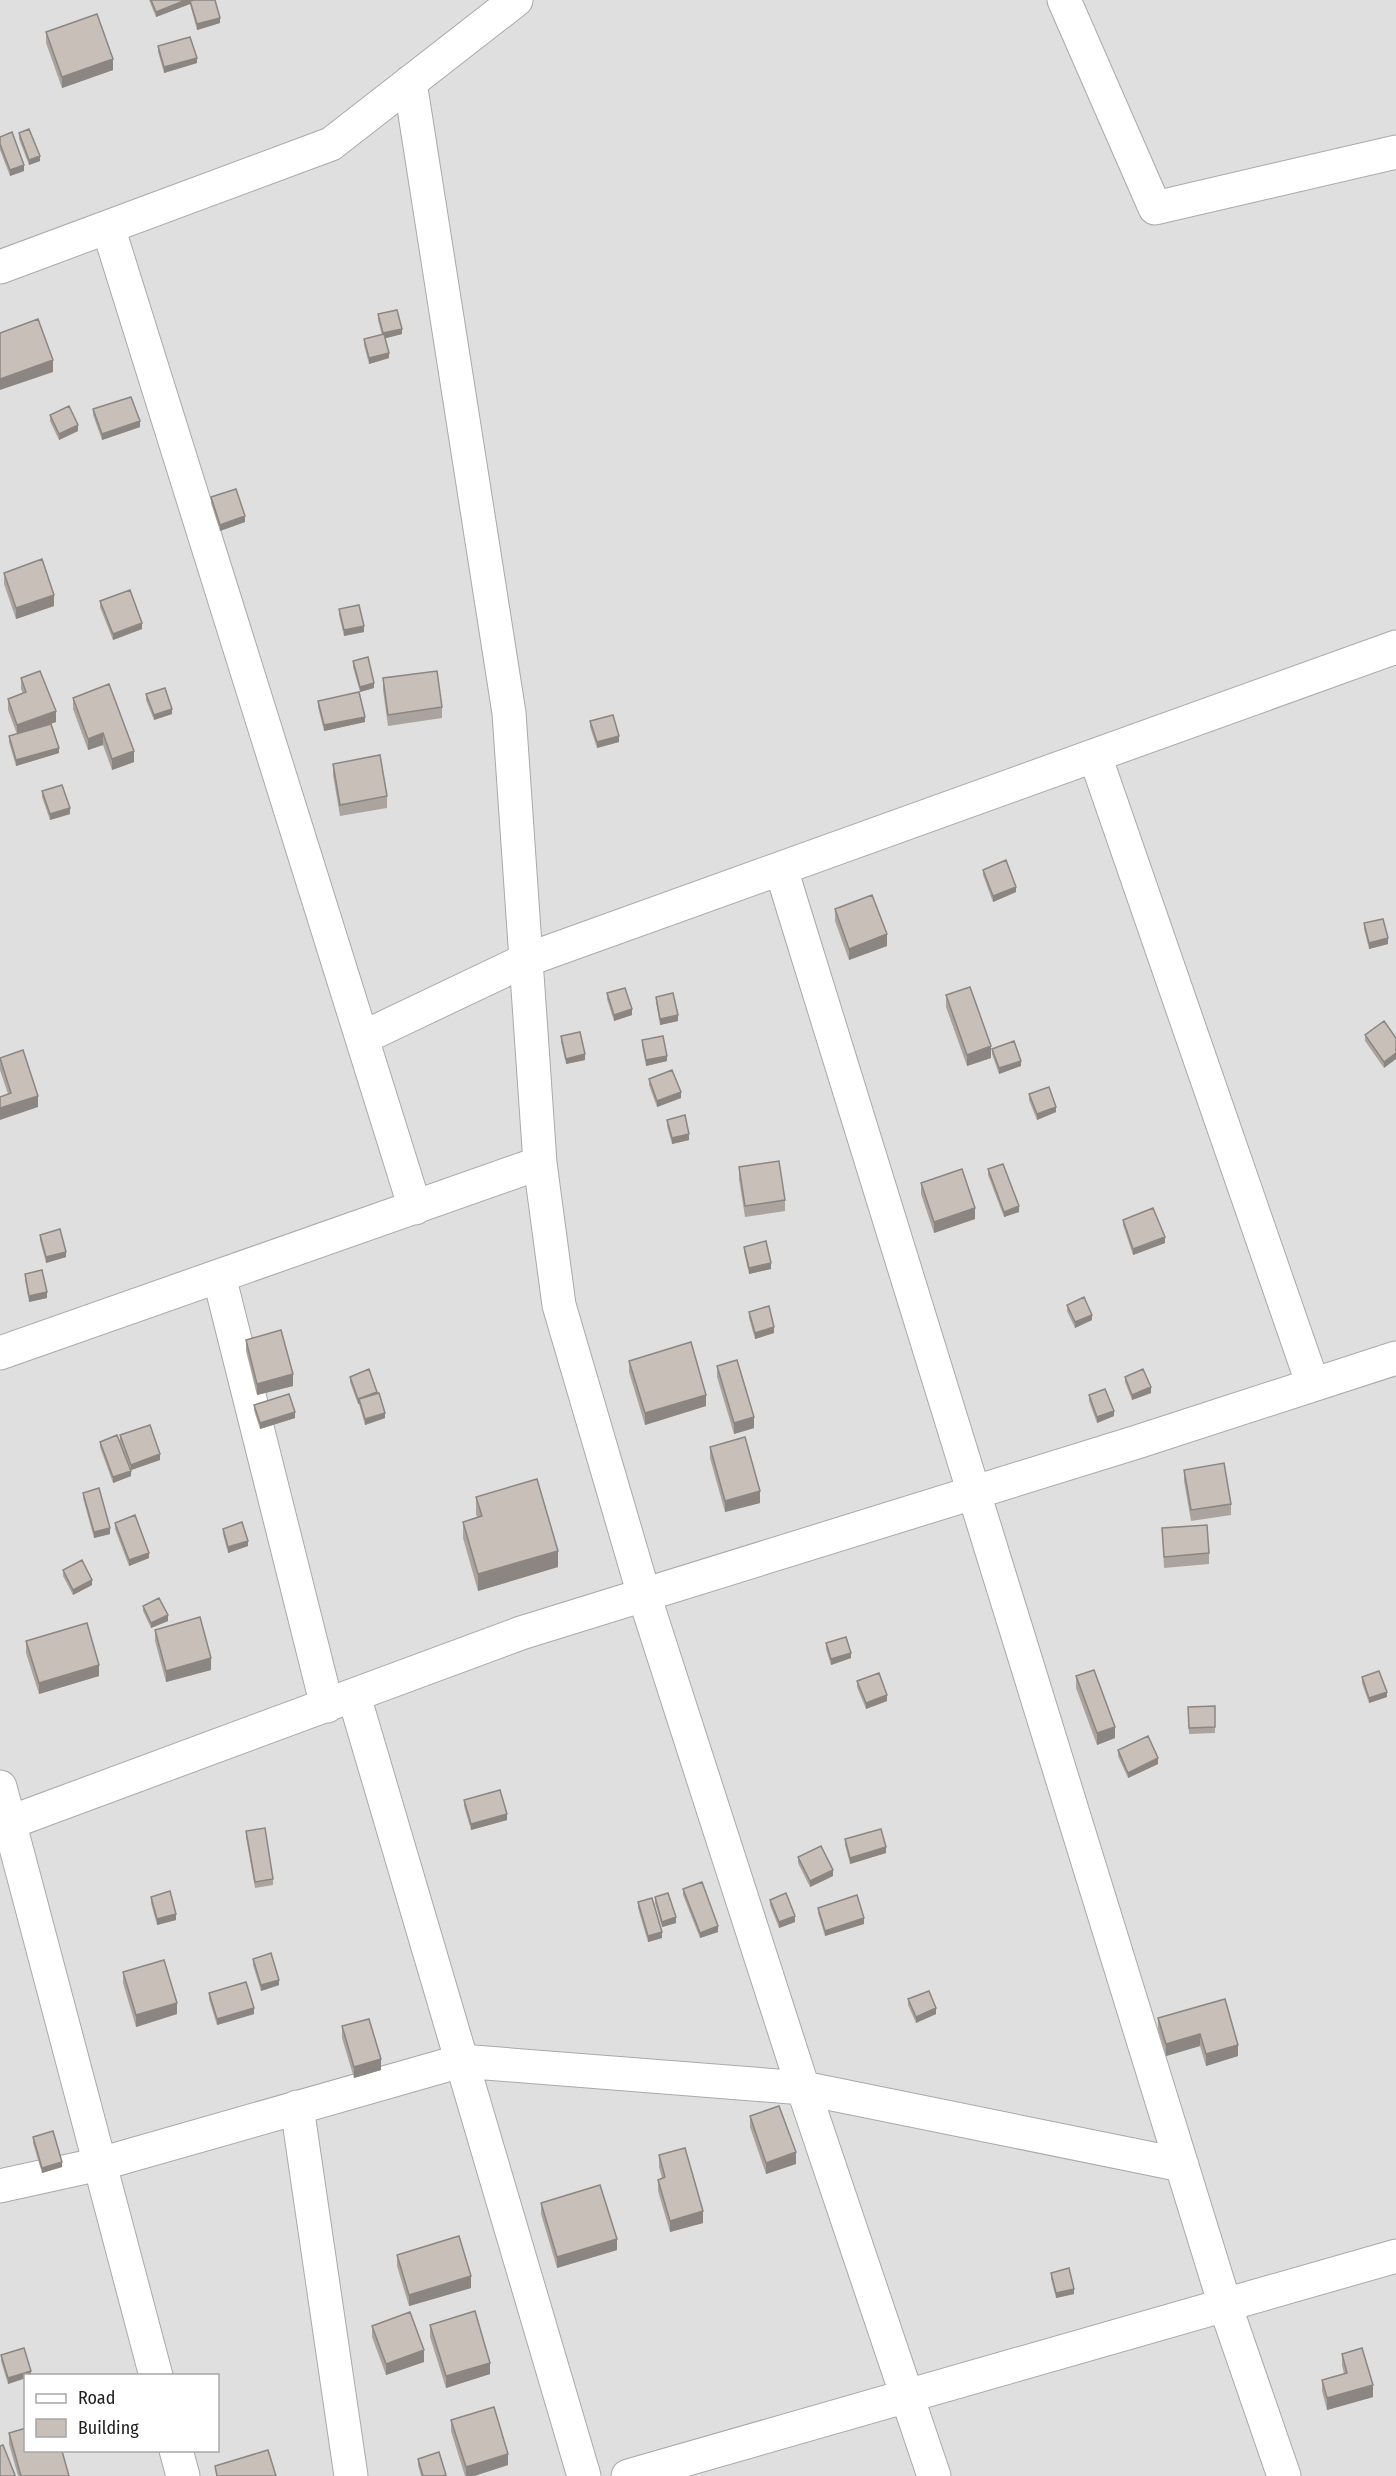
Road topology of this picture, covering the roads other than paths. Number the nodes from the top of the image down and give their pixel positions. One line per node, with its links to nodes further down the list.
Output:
1 (516, 0): 3 (street)
2 (1064, 0): 4 (street)
3 (410, 82): 5 (street); 10 (street)
4 (1396, 152)
5 (108, 226): 6 (street); 11 (street)
6 (0, 267)
7 (1396, 648): 8 (street)
8 (1095, 756): 9 (street); 17 (street)
9 (781, 869): 10 (street); 18 (street)
10 (526, 960): 11 (street); 12 (street)
11 (362, 1038): 13 (street)
12 (540, 1164): 13 (street); 19 (street)
13 (415, 1208): 14 (street)
14 (219, 1276): 15 (street); 20 (street)
15 (0, 1353)
16 (1396, 1358): 17 (street)
17 (1313, 1385): 18 (street)
18 (976, 1492): 19 (street); 27 (street)
19 (644, 1595): 20 (street); 24 (street)
20 (340, 1701): 22 (street); 23 (street)
21 (0, 1787): 22 (street)
22 (5, 1824): 26 (street)
23 (461, 2061): 24 (street); 25 (street); 36 (street)
24 (803, 2088): 27 (street); 32 (street)
25 (297, 2107): 26 (street); 35 (street)
26 (100, 2163): 28 (street); 31 (street)
27 (1182, 2165): 30 (street)
28 (0, 2186)
29 (1396, 2256): 30 (street)
30 (1225, 2305): 32 (street); 39 (street)
31 (155, 2374)
32 (907, 2396): 37 (street); 38 (street)
33 (176, 2452): 34 (street)
34 (183, 2476)
35 (351, 2476)
36 (584, 2476)
37 (628, 2476)
38 (934, 2476)
39 (1284, 2476)

